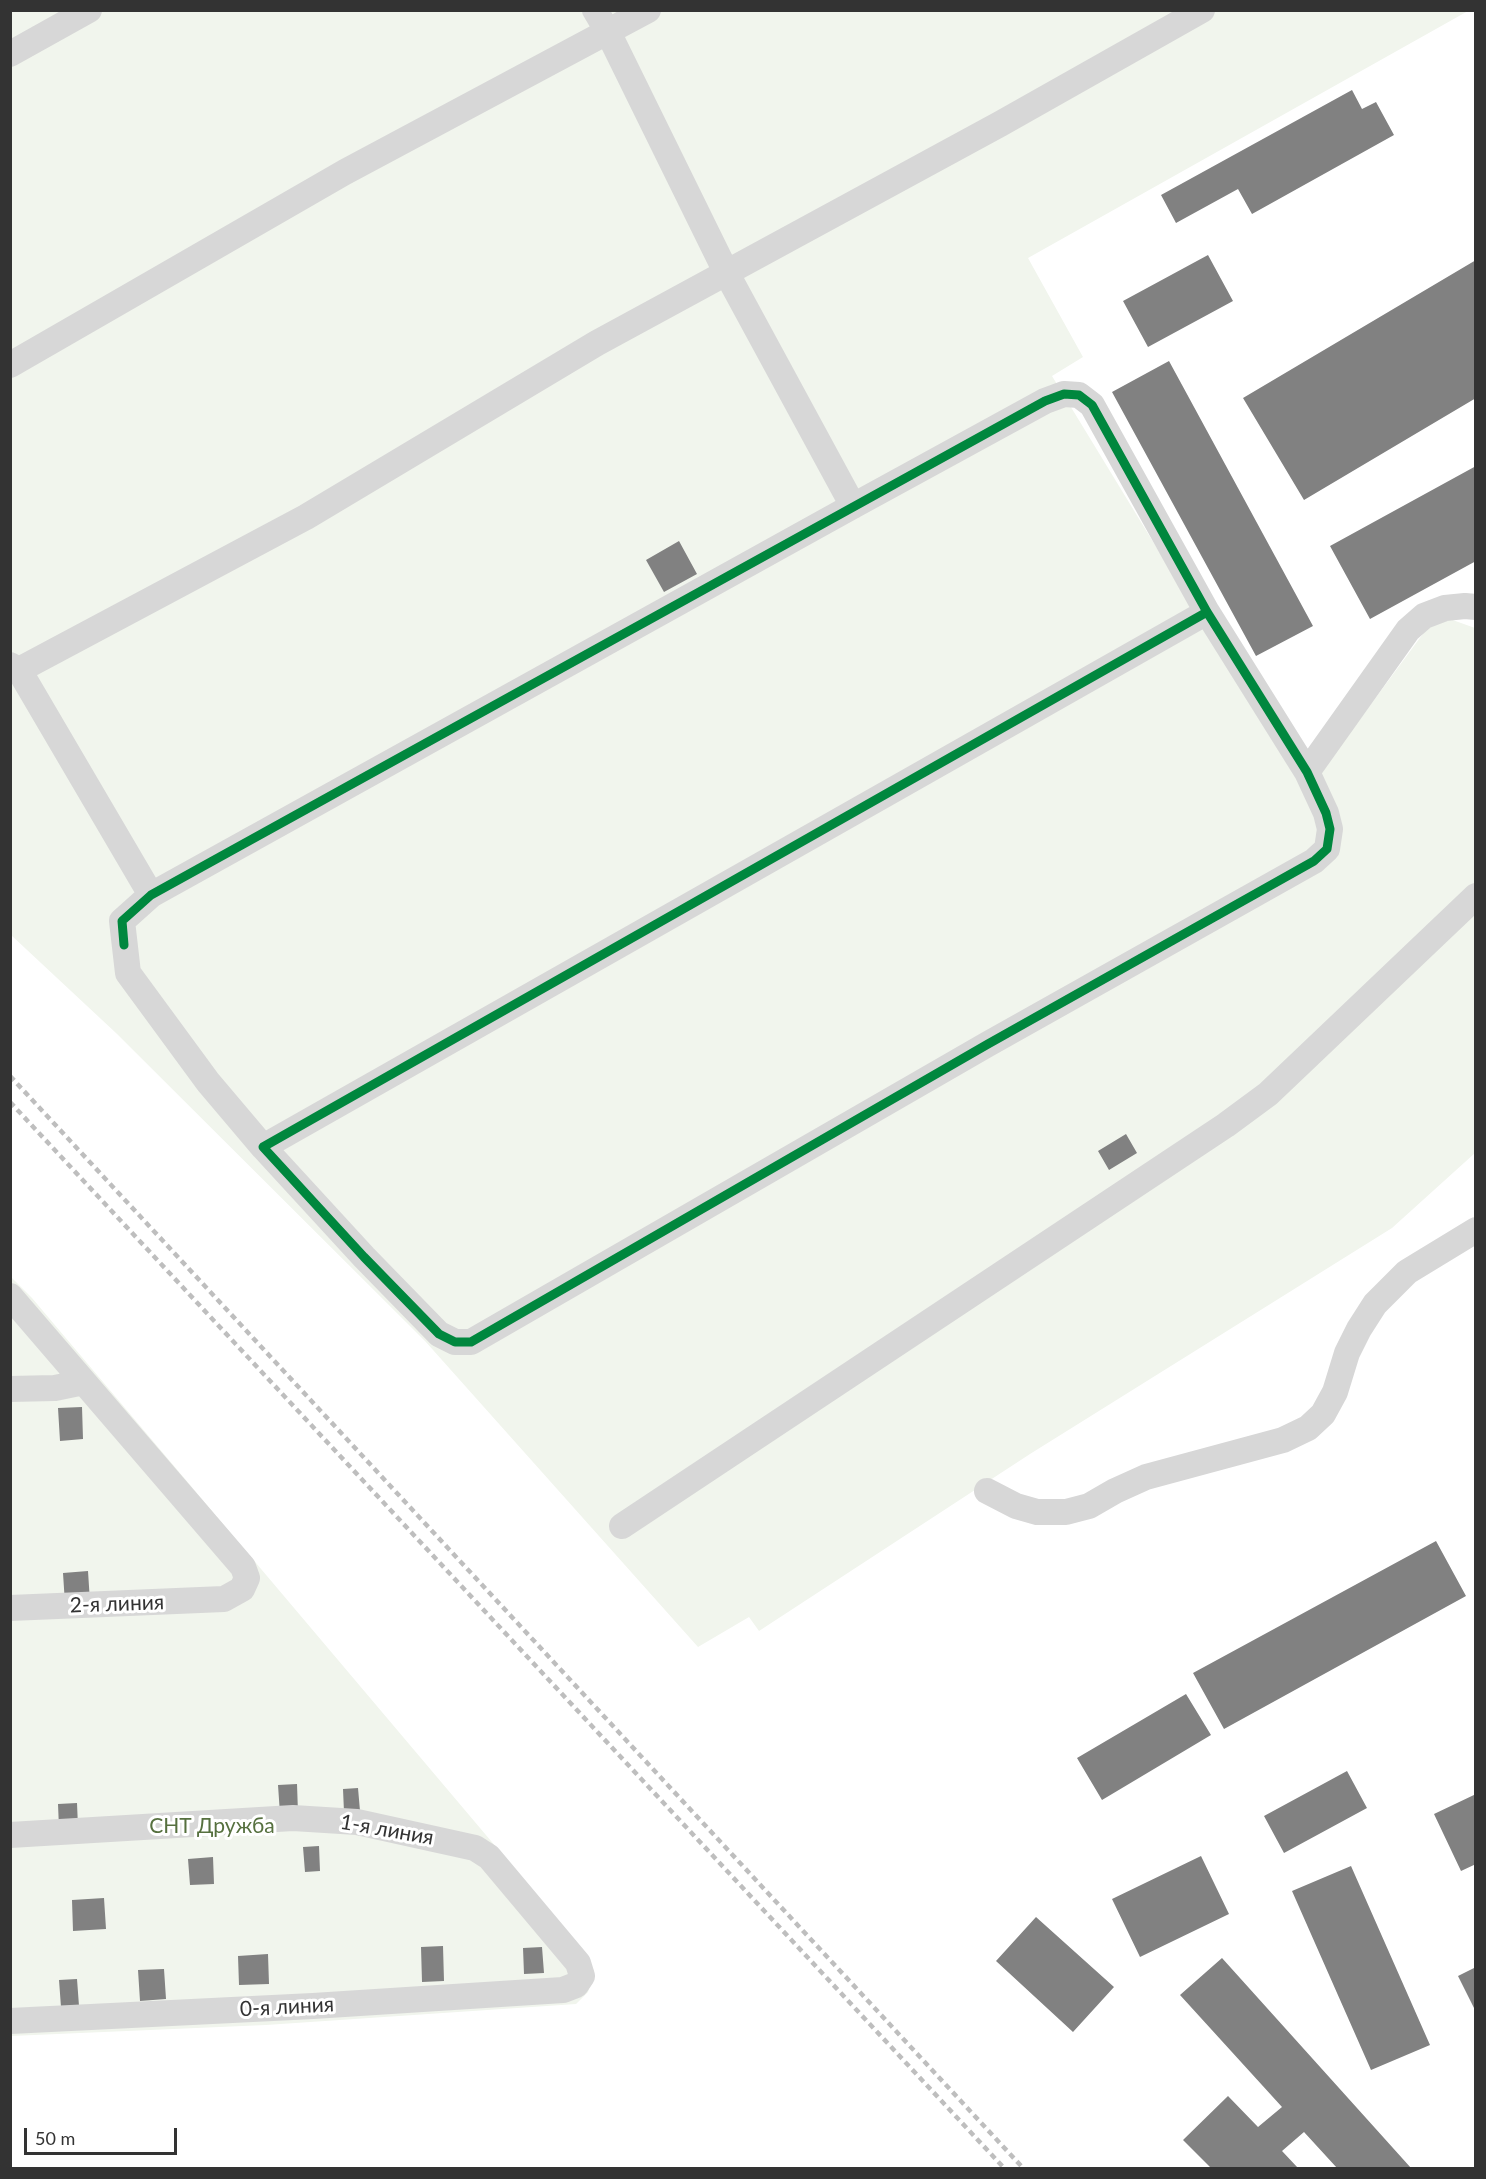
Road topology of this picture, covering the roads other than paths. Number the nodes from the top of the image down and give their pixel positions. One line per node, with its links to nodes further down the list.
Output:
1 (89, 10): 6 (street)
2 (595, 10): 5 (street)
3 (648, 10): 5 (street)
4 (1202, 10): 7 (street)
5 (608, 32): 7 (street); 8 (street)
6 (10, 54)
7 (726, 272): 9 (street); 12 (street)
8 (10, 365)
9 (853, 506): 11 (street); 14 (street)
10 (1476, 607): 13 (street)
11 (1207, 612): 13 (street); 16 (street)
12 (15, 668): 14 (street)
13 (1306, 772): 16 (street)
14 (150, 895): 16 (street)
15 (1476, 896): 22 (street)
16 (263, 1147)
17 (1476, 1230): 21 (street)
18 (10, 1296): 19 (street)
19 (84, 1382): 20 (street); 23 (street, 2-я линия)
20 (10, 1389)
21 (987, 1491)
22 (622, 1526)
23 (10, 1608)
24 (10, 1835): 25 (street, 1-я линия)
25 (563, 1990): 26 (street, 0-я линия)
26 (10, 2021)

